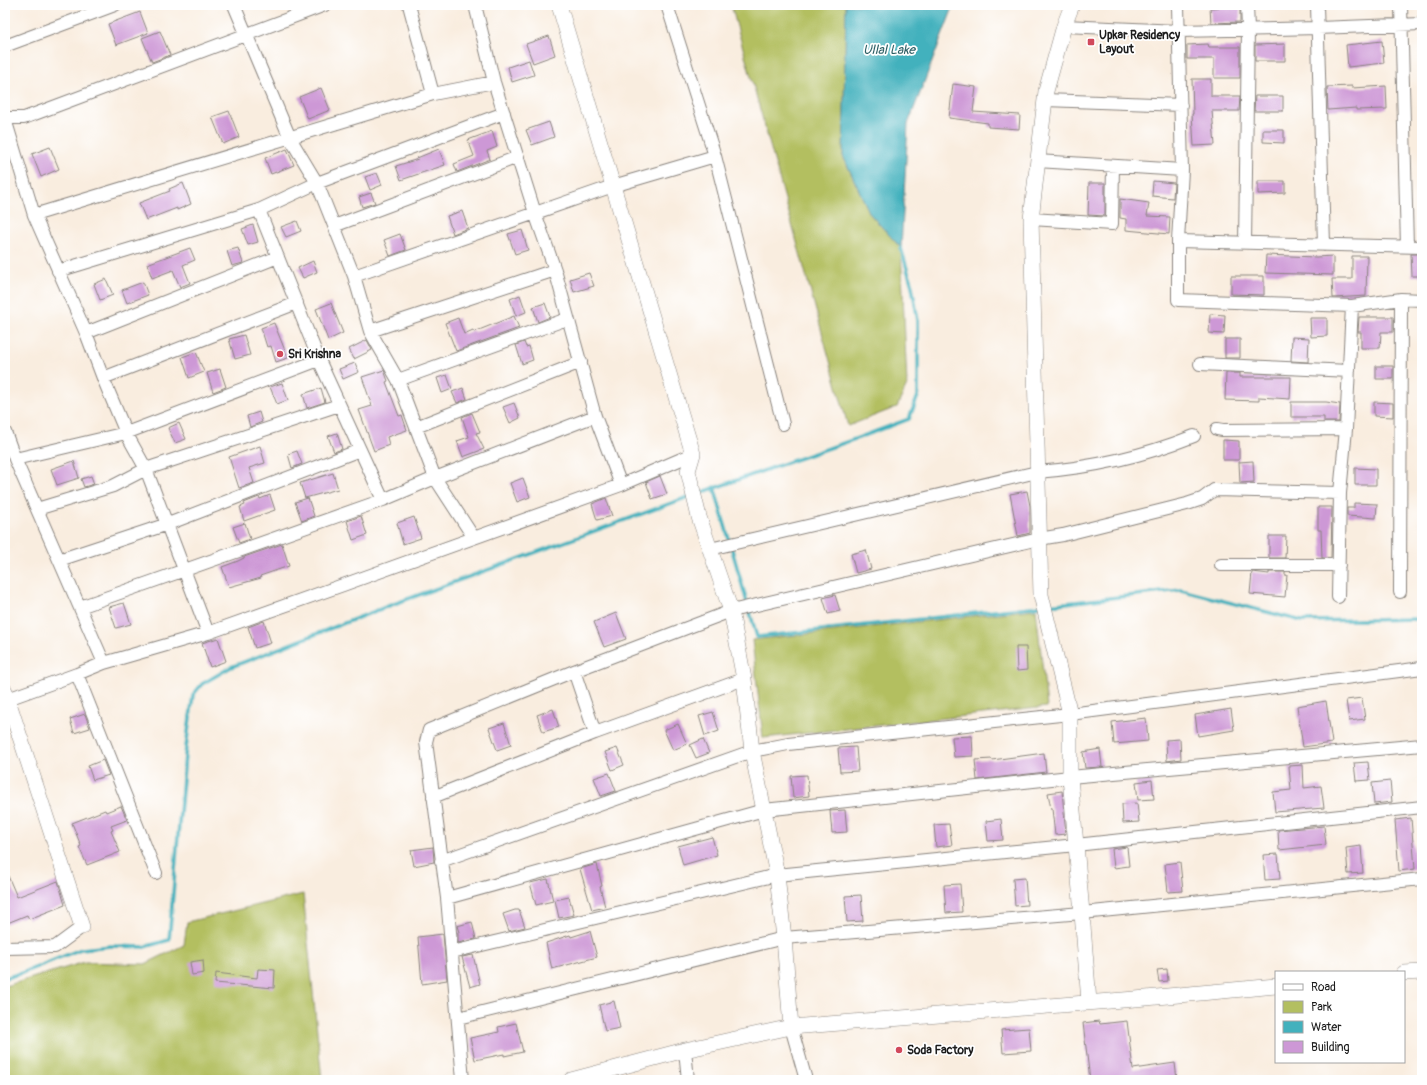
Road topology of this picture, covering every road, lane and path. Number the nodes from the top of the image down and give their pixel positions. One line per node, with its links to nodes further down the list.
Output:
1 (115, 5): 21 (street)
2 (234, 5): 20 (street)
3 (325, 5): 13 (street)
4 (409, 5): 23 (street)
5 (475, 5): 22 (street)
6 (559, 5): 35 (street)
7 (667, 5): 29 (street)
8 (1072, 5): 16 (street)
9 (1178, 5): 19 (street)
10 (1247, 5): 18 (street)
11 (1317, 5): 17 (street)
12 (1401, 5): 15 (street)
13 (307, 8): 20 (street)
14 (1422, 24): 15 (street)
15 (1402, 25): 17 (street); 44 (street)
16 (1064, 26): 19 (street); 24 (street)
17 (1318, 28): 18 (street); 43 (street)
18 (1248, 29): 19 (street); 42 (street)
19 (1179, 31): 25 (street)
20 (247, 35): 27 (street); 28 (street)
21 (5, 46)
22 (494, 82): 23 (street); 26 (street)
23 (433, 94): 28 (street)
24 (1045, 100): 25 (street); 31 (street)
25 (1181, 104): 33 (street)
26 (504, 113): 30 (street); 34 (street)
27 (5, 118): 38 (street)
28 (290, 138): 34 (street); 38 (street)
29 (715, 156): 35 (street); 65 (street)
30 (518, 157): 37 (street); 40 (street)
31 (1038, 161): 32 (street); 39 (street)
32 (1113, 166): 33 (street); 39 (street)
33 (1182, 170): 41 (street)
34 (317, 183): 36 (street); 40 (street)
35 (613, 186): 37 (street); 73 (street)
36 (259, 210): 46 (street); 48 (street)
37 (535, 213): 47 (street); 49 (street)
38 (34, 215): 48 (street)
39 (1031, 219): 76 (street)
40 (334, 226): 49 (street)
41 (1178, 241): 42 (street); 53 (street)
42 (1245, 243): 43 (street)
43 (1324, 245): 44 (street)
44 (1407, 247): 45 (street)
45 (1422, 247)
46 (278, 258): 52 (street); 56 (street)
47 (555, 270): 54 (street); 55 (street)
48 (58, 271): 56 (street)
49 (354, 276): 55 (street)
50 (1401, 300): 51 (street); 53 (street); 90 (street)
51 (1422, 300)
52 (296, 303): 57 (street); 61 (street)
53 (1352, 306): 60 (street)
54 (567, 319): 58 (street); 62 (street)
55 (370, 331): 62 (street)
56 (86, 332): 61 (street)
57 (319, 360): 63 (street); 70 (street)
58 (581, 362): 64 (street); 66 (street)
59 (1200, 364): 60 (street)
60 (1349, 371): 67 (street)
61 (103, 378): 70 (street)
62 (398, 380): 66 (street)
63 (339, 405): 72 (street); 75 (street)
64 (595, 416): 77 (street); 78 (street)
65 (783, 424)
66 (416, 427): 77 (street)
67 (1346, 428): 68 (street); 79 (street)
68 (1217, 429)
69 (5, 432): 74 (street)
70 (126, 434): 74 (street); 75 (street)
71 (1194, 436): 76 (street)
72 (360, 450): 80 (street); 82 (street)
73 (693, 454): 78 (street); 85 (street)
74 (15, 459): 81 (street)
75 (146, 469): 81 (street); 82 (street)
76 (1037, 472): 84 (street); 85 (street)
77 (435, 478): 80 (street); 83 (street)
78 (621, 485): 83 (street)
79 (1340, 493): 84 (street); 88 (street)
80 (383, 500): 89 (street)
81 (37, 509): 86 (street)
82 (168, 524): 86 (street); 89 (street)
83 (474, 538): 94 (street)
84 (1039, 539): 93 (street); 101 (street)
85 (710, 549): 93 (street)
86 (59, 560): 92 (street)
87 (1221, 565): 88 (street)
88 (1339, 565): 91 (street)
89 (185, 570): 92 (street); 94 (street)
90 (1400, 592)
91 (1338, 597)
92 (80, 607): 95 (street)
93 (731, 611): 97 (street); 99 (street)
94 (208, 633): 95 (street)
95 (104, 663): 98 (street)
96 (1422, 668): 101 (street)
97 (574, 671): 102 (street); 106 (street)
98 (77, 674): 100 (street); 111 (street)
99 (744, 679): 102 (street); 104 (street)
100 (6, 696): 116 (street)
101 (1070, 714): 104 (street); 105 (street)
102 (595, 733): 106 (street)
103 (1422, 745): 105 (street)
104 (752, 751): 108 (street); 110 (street)
105 (1070, 777): 108 (street); 109 (street)
106 (433, 797): 110 (street)
107 (1422, 808): 109 (street)
108 (764, 810): 112 (street); 114 (street)
109 (1076, 845): 112 (street); 115 (street)
110 (441, 860): 114 (street)
111 (156, 873)
112 (777, 875): 117 (street); 119 (street)
113 (1422, 879): 115 (street)
114 (446, 898): 119 (street)
115 (1082, 913): 117 (street); 123 (street)
116 (82, 927): 118 (street)
117 (784, 938): 124 (street); 125 (street)
118 (5, 948)
119 (452, 952): 124 (street)
120 (1422, 972): 121 (street)
121 (1405, 973)
122 (1275, 986): 123 (street)
123 (1089, 1002): 125 (street)
124 (458, 1018): 127 (street)
125 (791, 1027): 126 (street); 130 (street)
126 (685, 1050): 128 (street); 129 (street)
127 (463, 1080)
128 (572, 1080)
129 (688, 1080)
130 (806, 1080)

